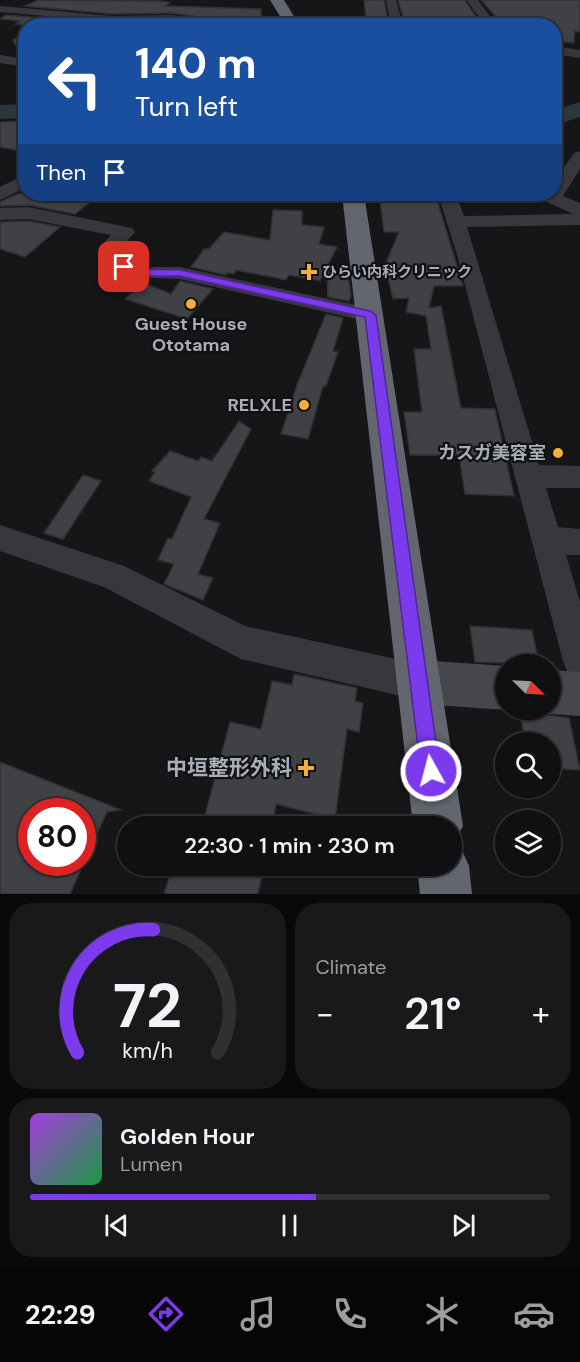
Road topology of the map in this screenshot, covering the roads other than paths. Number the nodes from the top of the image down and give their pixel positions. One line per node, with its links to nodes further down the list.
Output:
1 (277, 0): 8 (highway)
2 (391, 0): 9 (street)
3 (472, 0): 10 (street)
4 (0, 9): 5 (street)
5 (102, 18)
6 (171, 18): 7 (street)
7 (207, 18)
8 (288, 18)
9 (395, 18)
10 (485, 18)
11 (562, 52): 12 (street)
12 (580, 54)
13 (0, 59): 14 (street)
14 (18, 62)
15 (580, 156): 17 (street)
16 (18, 183): 18 (street)
17 (562, 184)
18 (0, 195)
19 (354, 201): 26 (highway)
20 (449, 201): 25 (street)
21 (560, 201): 22 (street)
22 (580, 210)
23 (0, 214): 26 (street)
24 (580, 219): 25 (street)
25 (456, 222): 27 (street)
26 (370, 315): 33 (highway)
27 (528, 476): 28 (street); 30 (street)
28 (580, 477)
29 (0, 538): 33 (street)
30 (545, 540): 31 (street); 32 (street)
31 (580, 542)
32 (580, 661)
33 (419, 682): 34 (street); 37 (highway)
34 (495, 687)
35 (561, 693): 36 (street)
36 (580, 694)
37 (437, 816)
38 (443, 876): 39 (highway)
39 (446, 894)

